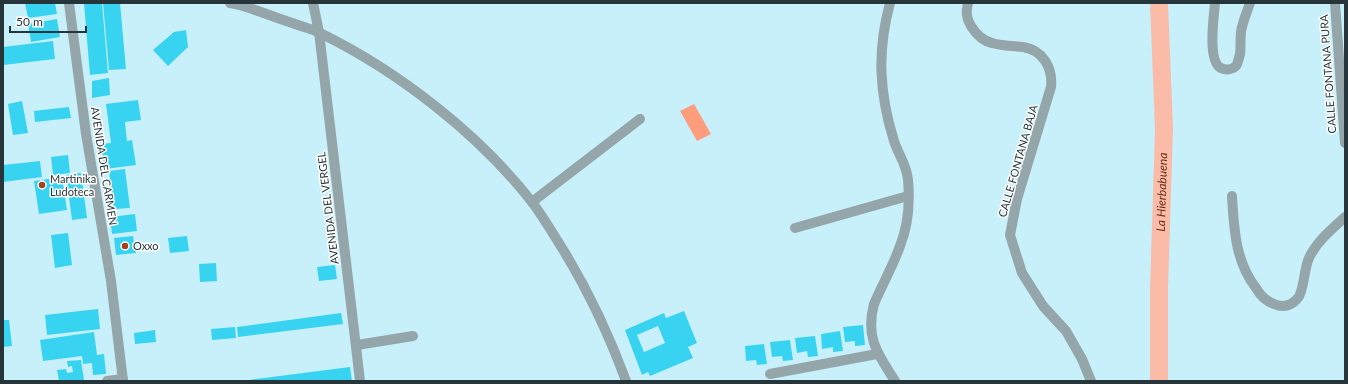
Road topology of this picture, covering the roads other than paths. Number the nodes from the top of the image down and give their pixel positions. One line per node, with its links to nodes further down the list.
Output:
1 (69, 3): 21 (street, AVENIDA DEL CARMEN)
2 (230, 3): 9 (street)
3 (313, 3): 9 (street, AVENIDA DEL VERGEL)
4 (890, 3): 12 (street)
5 (968, 3): 26 (street, CALLE FONTANA BAJA)
6 (1215, 3): 7 (street)
7 (1250, 3)
8 (1335, 3): 11 (street, CALLE FONTANA PURA)
9 (319, 32): 14 (street); 18 (street, AVENIDA DEL VERGEL)
10 (640, 119): 14 (street)
11 (1345, 143)
12 (908, 196): 16 (street); 19 (street)
13 (1232, 196): 15 (street)
14 (532, 202): 24 (street)
15 (1345, 217)
16 (795, 228)
17 (414, 336): 18 (street)
18 (357, 345): 23 (street, AVENIDA DEL VERGEL)
19 (877, 354): 20 (street); 25 (street)
20 (770, 374)
21 (123, 380): 22 (street)
22 (107, 381)
23 (360, 381)
24 (626, 381)
25 (895, 381)
26 (1091, 381)

